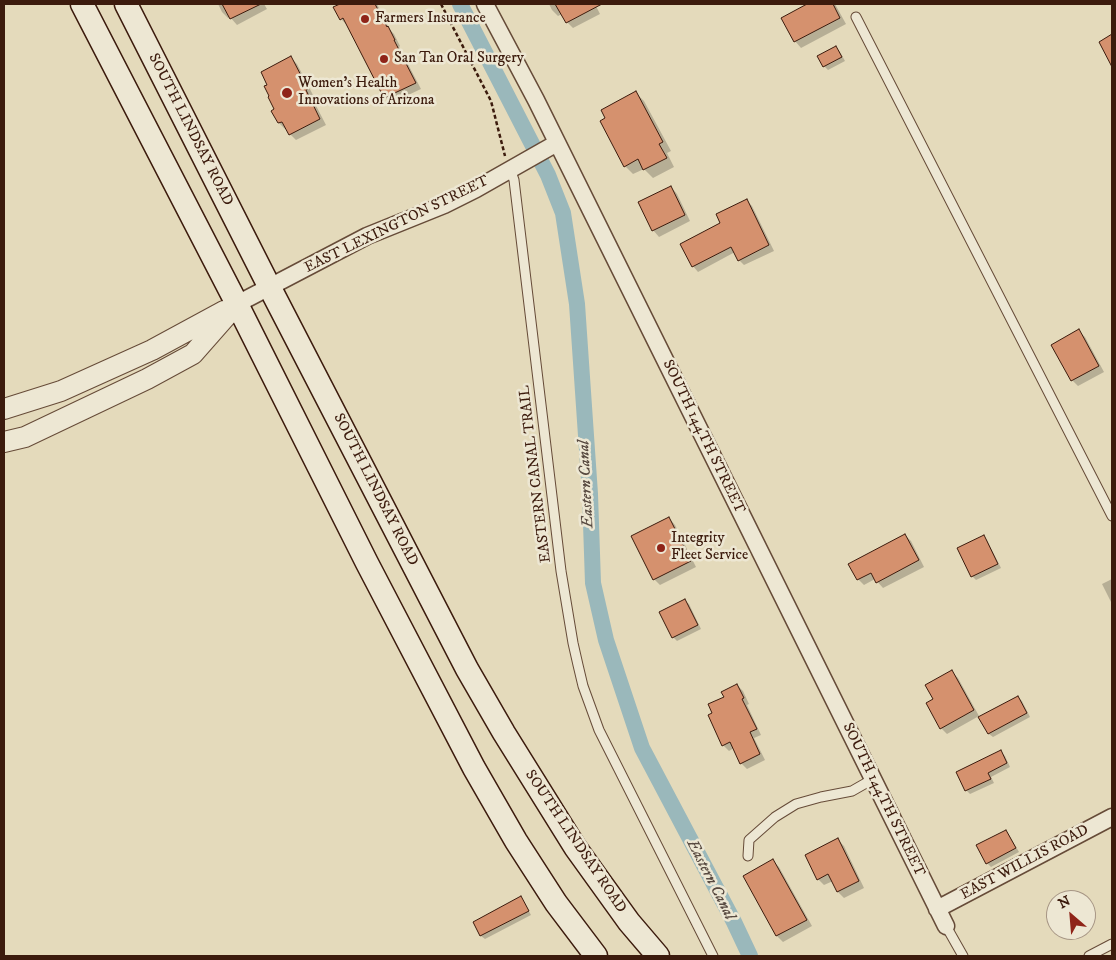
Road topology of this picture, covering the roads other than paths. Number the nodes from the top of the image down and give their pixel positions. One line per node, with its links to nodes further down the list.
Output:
1 (82, 4): 8 (main road)
2 (126, 4): 7 (main road, SOUTH LINDSAY ROAD)
3 (485, 4): 5 (street, SOUTH 144TH STREET)
4 (856, 17): 11 (lane)
5 (552, 146): 6 (street, EAST LEXINGTON STREET); 12 (street, SOUTH 144TH STREET)
6 (515, 167): 7 (street, EAST LEXINGTON STREET); 20 (lane, EASTERN CANAL TRAIL)
7 (270, 288): 8 (street, EAST LEXINGTON STREET); 19 (main road, SOUTH LINDSAY ROAD)
8 (237, 304): 9 (street); 10 (street); 18 (main road)
9 (4, 409)
10 (4, 442)
11 (1112, 516)
12 (873, 779): 14 (lane); 15 (street, SOUTH 144TH STREET)
13 (1112, 817): 15 (street, EAST WILLIS ROAD)
14 (748, 856)
15 (937, 909): 16 (street, SOUTH 144TH STREET)
16 (946, 926): 21 (lane)
17 (1112, 944): 22 (lane)
18 (596, 956)
19 (658, 956)
20 (713, 956)
21 (963, 956)
22 (1089, 956)

